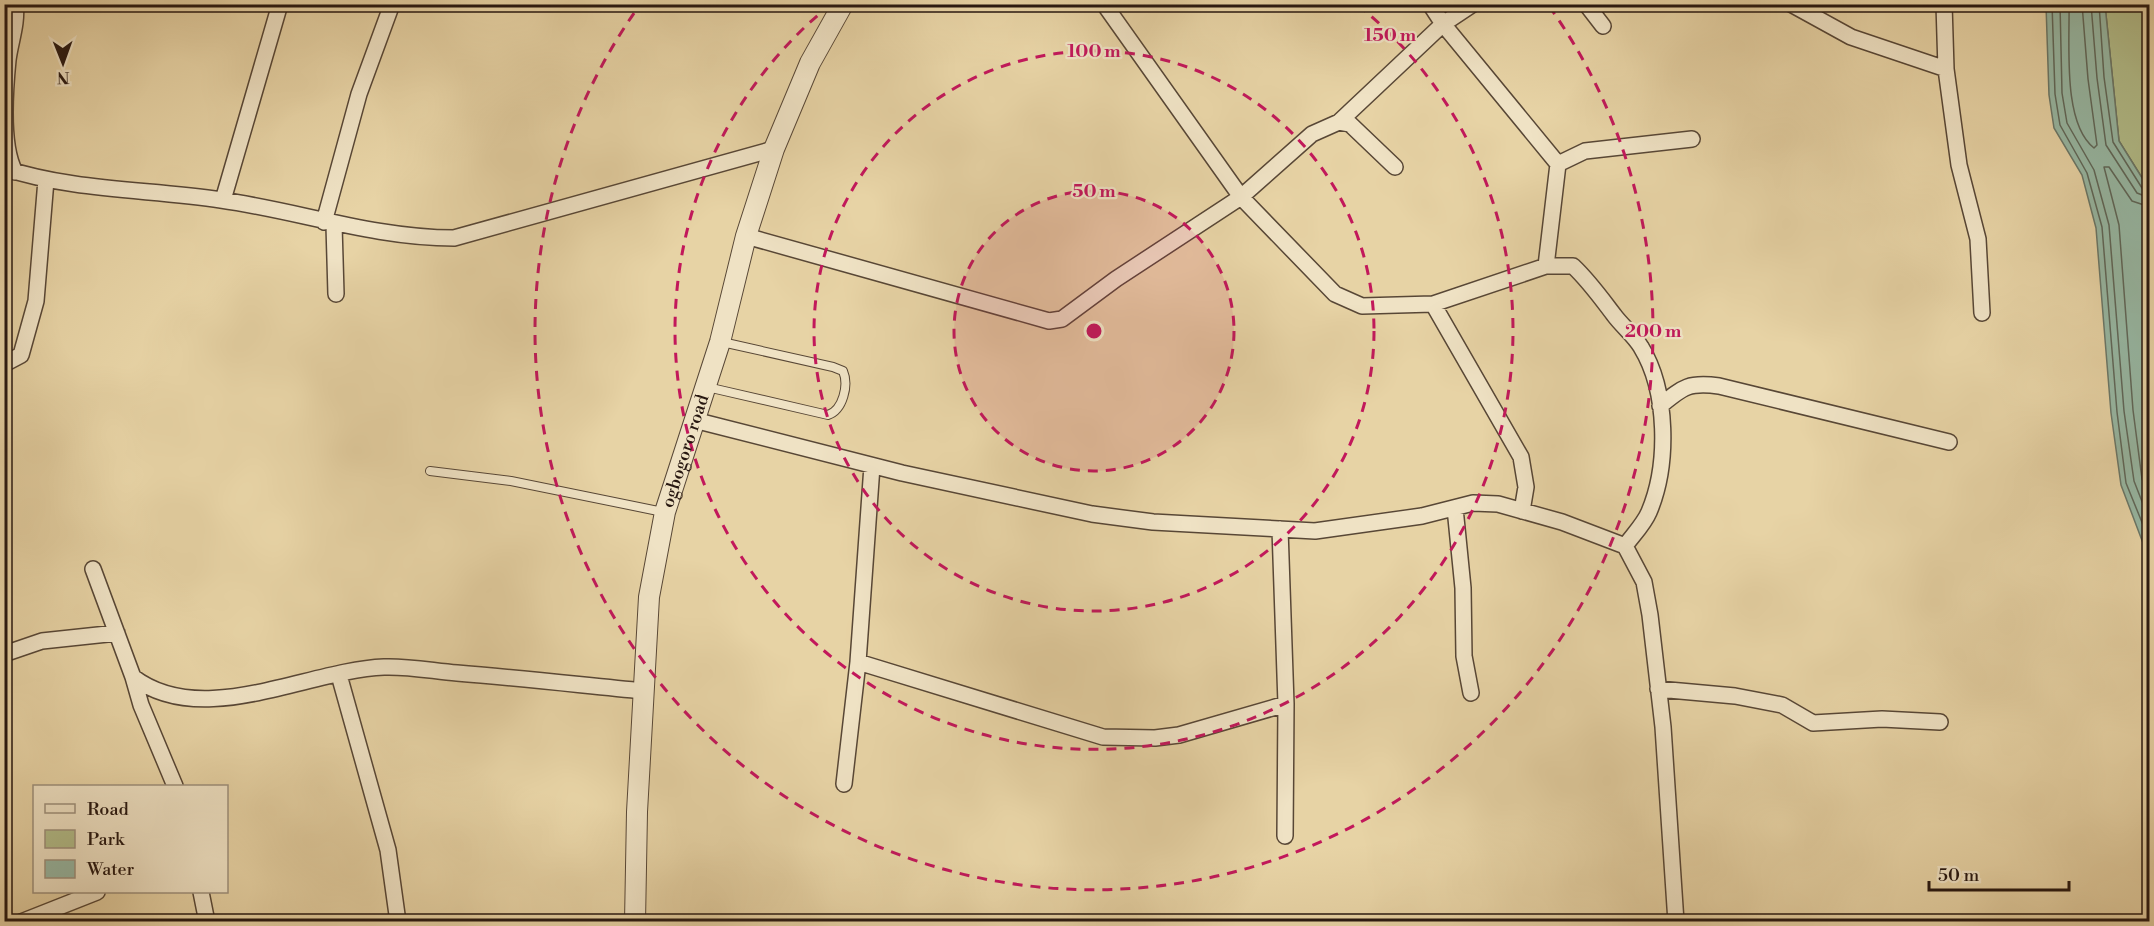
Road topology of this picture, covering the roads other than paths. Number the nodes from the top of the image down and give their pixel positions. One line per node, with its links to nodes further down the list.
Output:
1 (15, 4): 19 (street)
2 (279, 4): 22 (street)
3 (392, 4): 23 (street)
4 (843, 4): 16 (street, ogbogoro road)
5 (1104, 4): 21 (street)
6 (1430, 4): 11 (street)
7 (1473, 4): 11 (street)
8 (1586, 4): 12 (street)
9 (1791, 4): 13 (street)
10 (1944, 4): 13 (street)
11 (1443, 24): 14 (street); 17 (street)
12 (1603, 26)
13 (1946, 69): 28 (street)
14 (1339, 122): 18 (street); 21 (street)
15 (1692, 139): 17 (street)
16 (774, 149): 23 (street); 24 (street, ogbogoro road)
17 (1558, 164): 25 (street)
18 (1395, 167)
19 (10, 170): 20 (street)
20 (46, 180): 22 (street); 30 (street)
21 (1241, 197): 24 (street); 27 (street)
22 (223, 200): 23 (street)
23 (329, 224): 26 (street)
24 (746, 236): 29 (street, ogbogoro road)
25 (1546, 266): 27 (street); 32 (street)
26 (336, 294)
27 (1433, 304): 38 (street)
28 (1982, 313)
29 (720, 342): 31 (street, ogbogoro road); 31 (lane)
30 (4, 364)
31 (705, 387): 33 (street, ogbogoro road)
32 (1660, 406): 34 (street); 41 (street)
33 (694, 420): 35 (street); 39 (street, ogbogoro road)
34 (1948, 442)
35 (872, 466): 40 (street); 45 (street)
36 (430, 471): 39 (lane)
37 (1455, 508): 38 (street); 40 (street); 50 (street)
38 (1522, 511): 41 (street)
39 (665, 512): 49 (street, ogbogoro road)
40 (1280, 529): 51 (street)
41 (1625, 546): 48 (street)
42 (93, 569): 43 (street)
43 (117, 633): 44 (street); 47 (street)
44 (4, 654)
45 (858, 662): 51 (street); 53 (street)
46 (339, 675): 47 (street); 49 (street); 60 (street)
47 (133, 677): 54 (street)
48 (1658, 689): 52 (street); 62 (street)
49 (642, 691): 61 (street, ogbogoro road)
50 (1472, 693)
51 (1286, 705): 55 (street)
52 (1940, 722)
53 (844, 784)
54 (175, 785)
55 (1285, 836)
56 (92, 893): 58 (street)
57 (201, 893): 59 (street)
58 (21, 921)
59 (207, 921)
60 (398, 921)
61 (635, 921)
62 (1676, 921)

